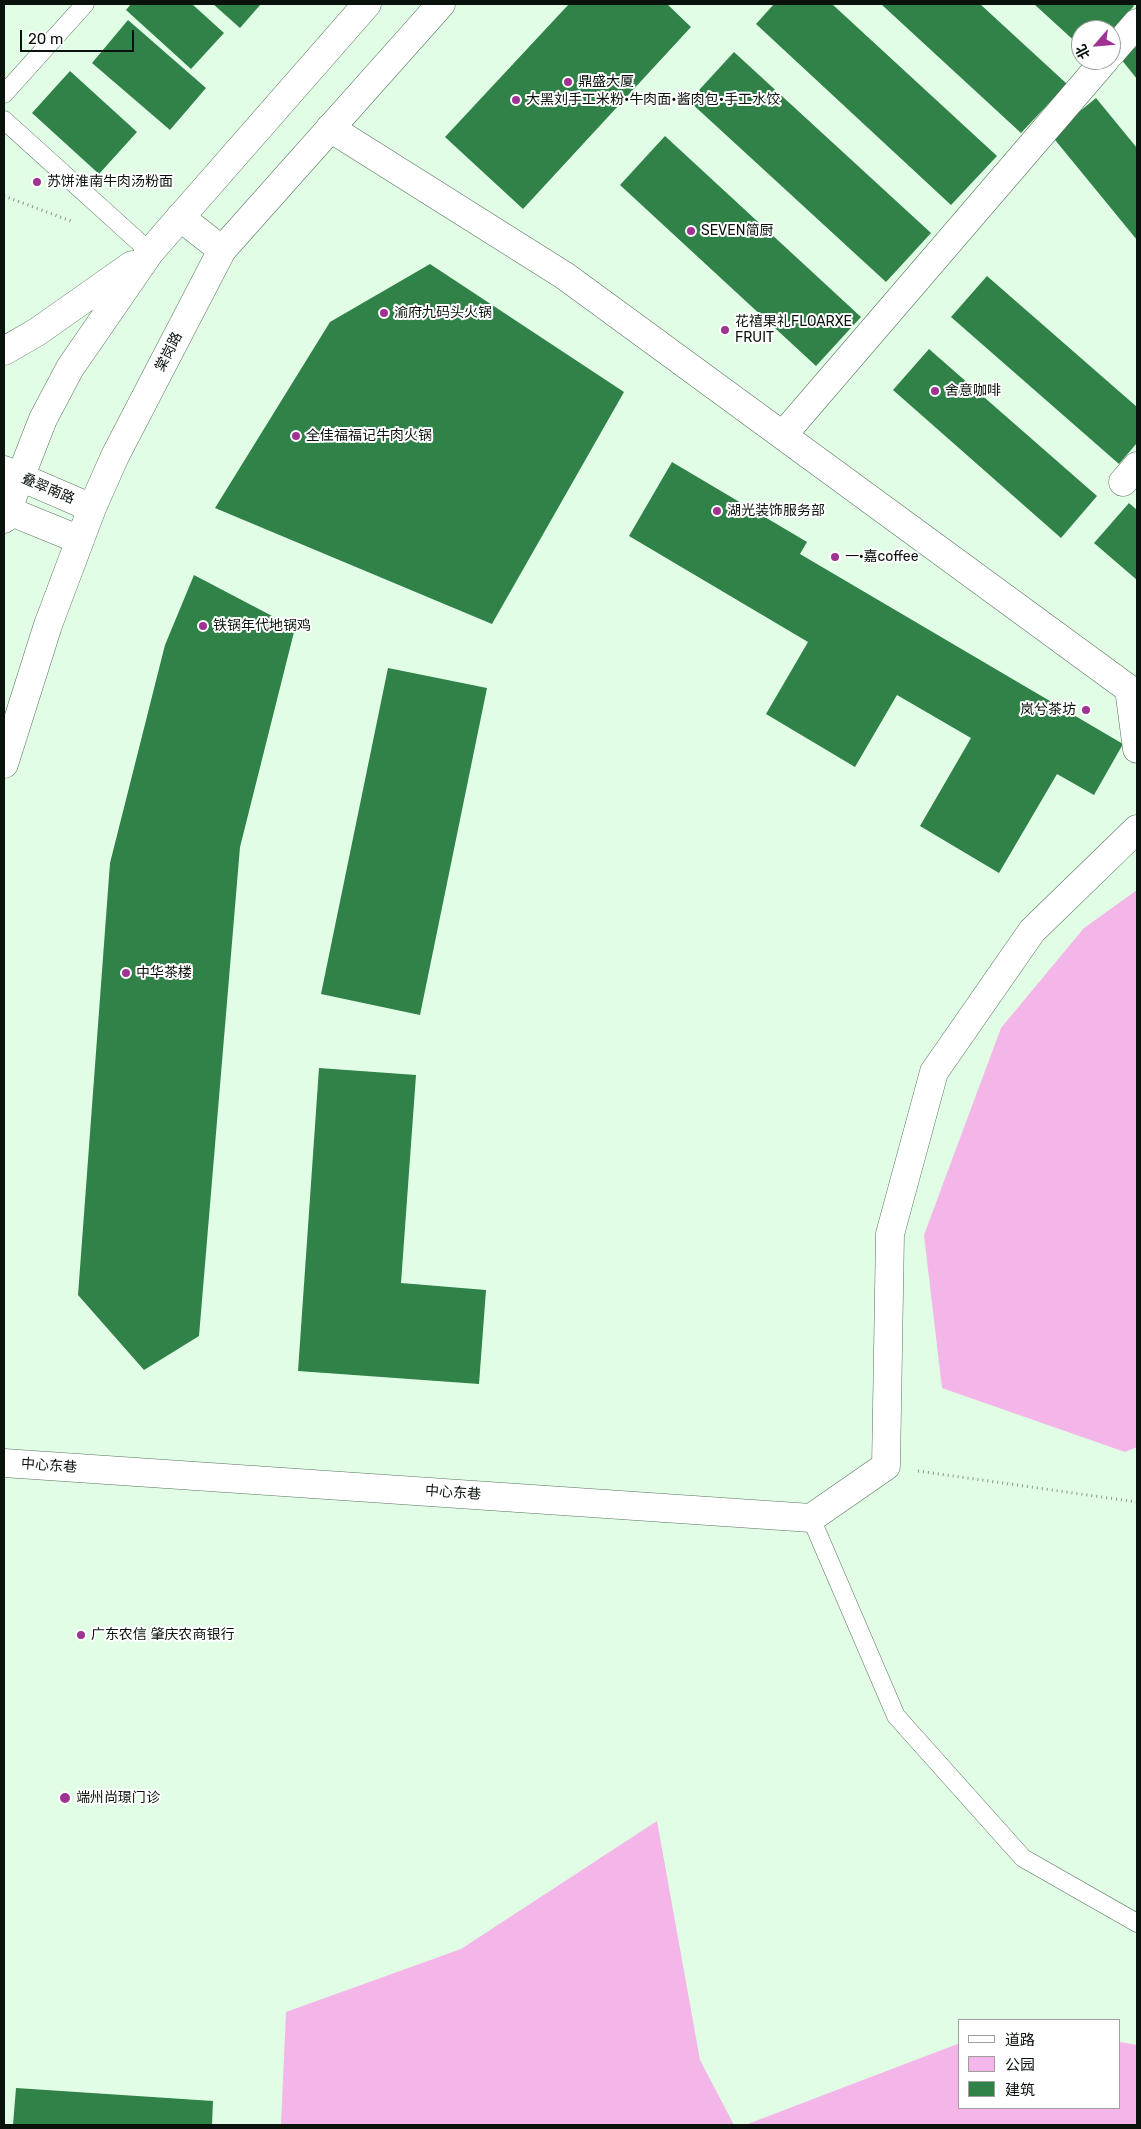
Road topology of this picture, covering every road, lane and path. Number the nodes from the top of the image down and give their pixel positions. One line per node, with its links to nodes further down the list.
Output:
1 (86, 4): 7 (lane)
2 (367, 4): 10 (street)
3 (441, 4): 9 (street, 棠岗路)
4 (1137, 22): 5 (street)
5 (1121, 41)
6 (1096, 70): 14 (street)
7 (4, 94)
8 (4, 120): 12 (lane)
9 (330, 128): 11 (street, 棠岗路); 14 (street)
10 (180, 216): 11 (street); 12 (street)
11 (222, 250): 16 (street, 棠岗路)
12 (150, 252): 13 (street); 15 (street)
13 (4, 351)
14 (783, 435): 19 (street)
15 (12, 474): 16 (street, 叠翠南路); 17 (street)
16 (92, 508): 18 (street, 棠岗路)
17 (5, 513): 18 (street)
18 (80, 540): 20 (street, 棠岗路)
19 (1137, 749)
20 (4, 764)
21 (1137, 829): 23 (street)
22 (4, 1462): 25 (street, 中心东巷)
23 (886, 1466): 24 (path); 25 (street)
24 (1137, 1502)
25 (811, 1518): 26 (lane)
26 (1137, 1923)

